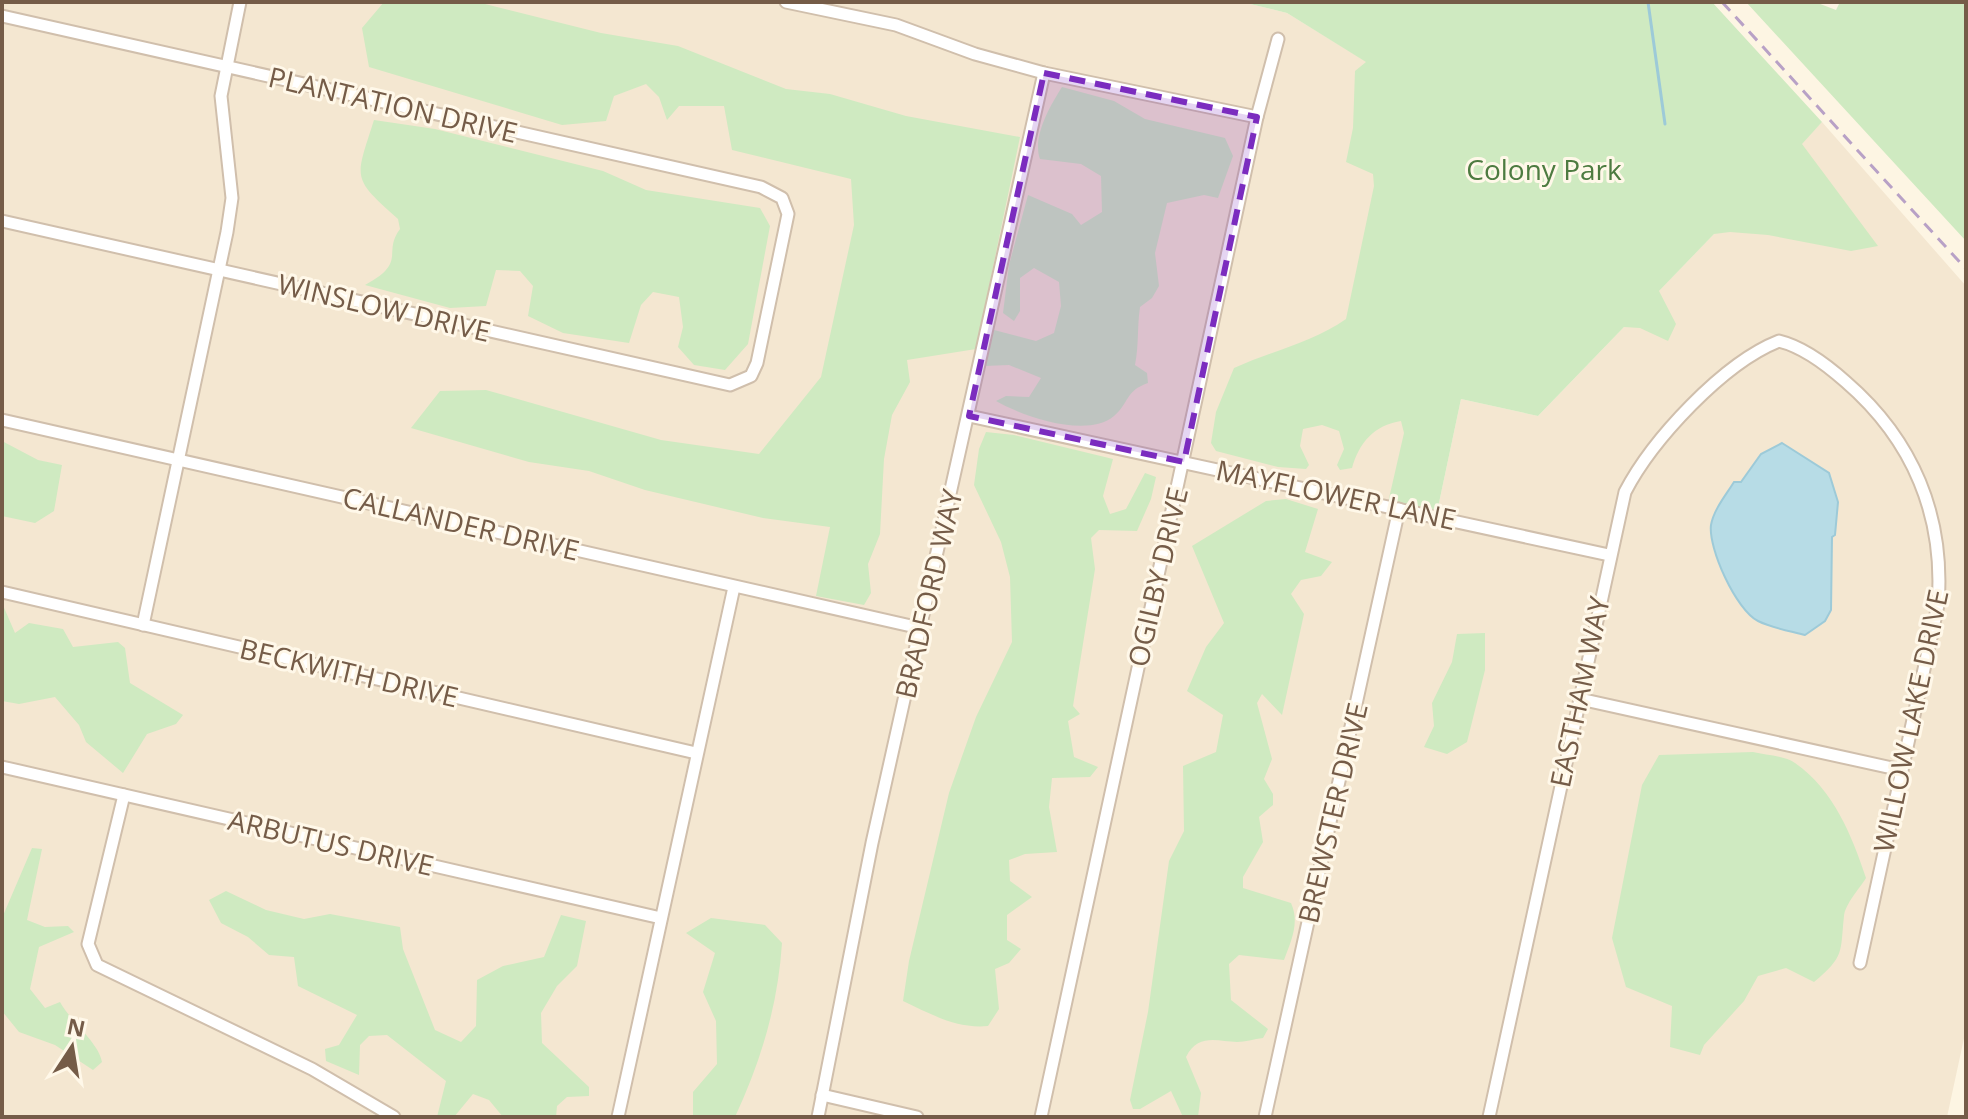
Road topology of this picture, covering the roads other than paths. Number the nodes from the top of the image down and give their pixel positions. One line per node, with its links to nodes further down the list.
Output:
1 (240, 2): 7 (street)
2 (786, 2): 4 (street)
3 (852, 2): 4 (street)
4 (849, 15): 8 (street)
5 (2, 16): 7 (street, PLANTATION DRIVE)
6 (1278, 39): 9 (street, OGILBY DRIVE)
7 (226, 67): 11 (street); 13 (street, PLANTATION DRIVE)
8 (1044, 73): 9 (street); 14 (street, BRADFORD WAY)
9 (1257, 117): 17 (street, OGILBY DRIVE)
10 (2, 221): 11 (street, WINSLOW DRIVE)
11 (219, 269): 13 (street, WINSLOW DRIVE); 16 (street)
12 (1789, 344): 19 (street, EASTHAM WAY); 27 (street, WILLOW LAKE DRIVE)
13 (757, 363)
14 (969, 416): 17 (street, MAYFLOWER LANE); 23 (street, BRADFORD WAY)
15 (2, 420): 16 (street, CALLANDER DRIVE)
16 (176, 459): 20 (street, CALLANDER DRIVE); 22 (street)
17 (1184, 462): 18 (street, MAYFLOWER LANE); 36 (street, OGILBY DRIVE)
18 (1399, 509): 19 (street, MAYFLOWER LANE); 37 (street, BREWSTER DRIVE)
19 (1609, 555): 24 (street, EASTHAM WAY)
20 (734, 587): 23 (street, CALLANDER DRIVE); 25 (street)
21 (2, 592): 22 (street, BECKWITH DRIVE)
22 (143, 625): 25 (street, BECKWITH DRIVE)
23 (920, 628): 31 (street, BRADFORD WAY)
24 (1580, 699): 27 (street); 38 (street, EASTHAM WAY)
25 (696, 753): 29 (street)
26 (2, 767): 28 (street, ARBUTUS DRIVE)
27 (1901, 770): 30 (street, WILLOW LAKE DRIVE)
28 (124, 795): 29 (street, ARBUTUS DRIVE); 32 (street)
29 (661, 918): 33 (street)
30 (1860, 963)
31 (822, 1095): 34 (street, BRADFORD WAY); 35 (street)
32 (394, 1117)
33 (618, 1117)
34 (818, 1117)
35 (917, 1117)
36 (1041, 1117)
37 (1265, 1117)
38 (1489, 1117)

